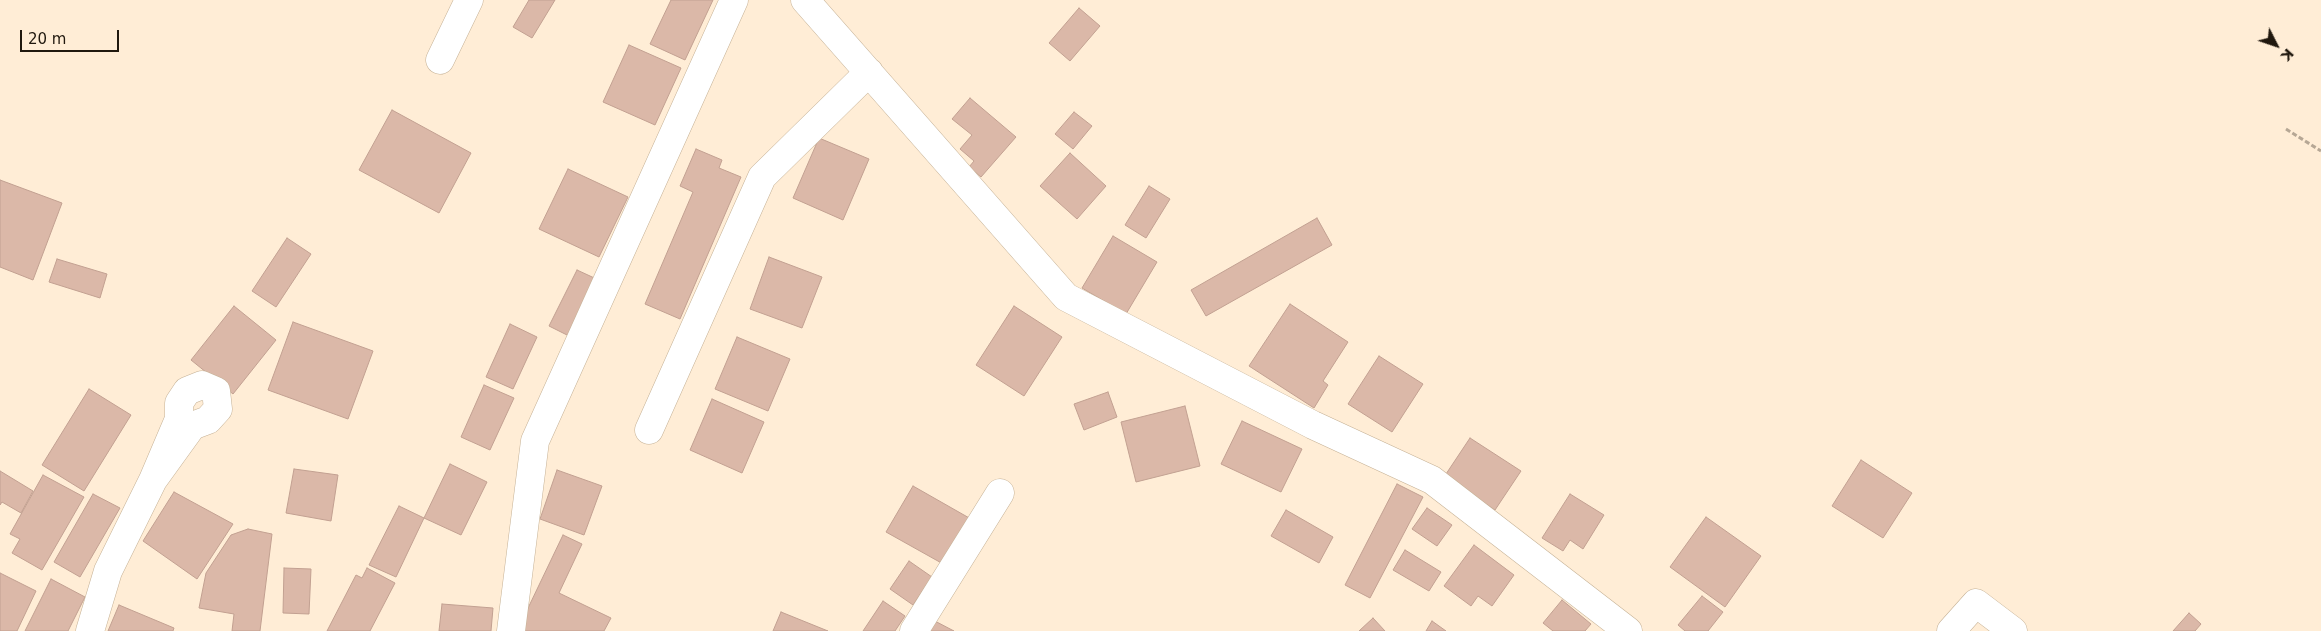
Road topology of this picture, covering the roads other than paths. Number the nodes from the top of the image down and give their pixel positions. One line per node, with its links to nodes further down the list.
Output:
1 (469, 0): 4 (street)
2 (734, 0): 10 (street)
3 (805, 0): 5 (street)
4 (440, 60)
5 (869, 72): 6 (street); 12 (street)
6 (648, 430)
7 (154, 480): 9 (street)
8 (1000, 493): 11 (street)
9 (90, 631)
10 (511, 631)
11 (914, 631)
12 (1628, 631)
13 (1951, 631): 14 (street)
14 (2014, 631)

